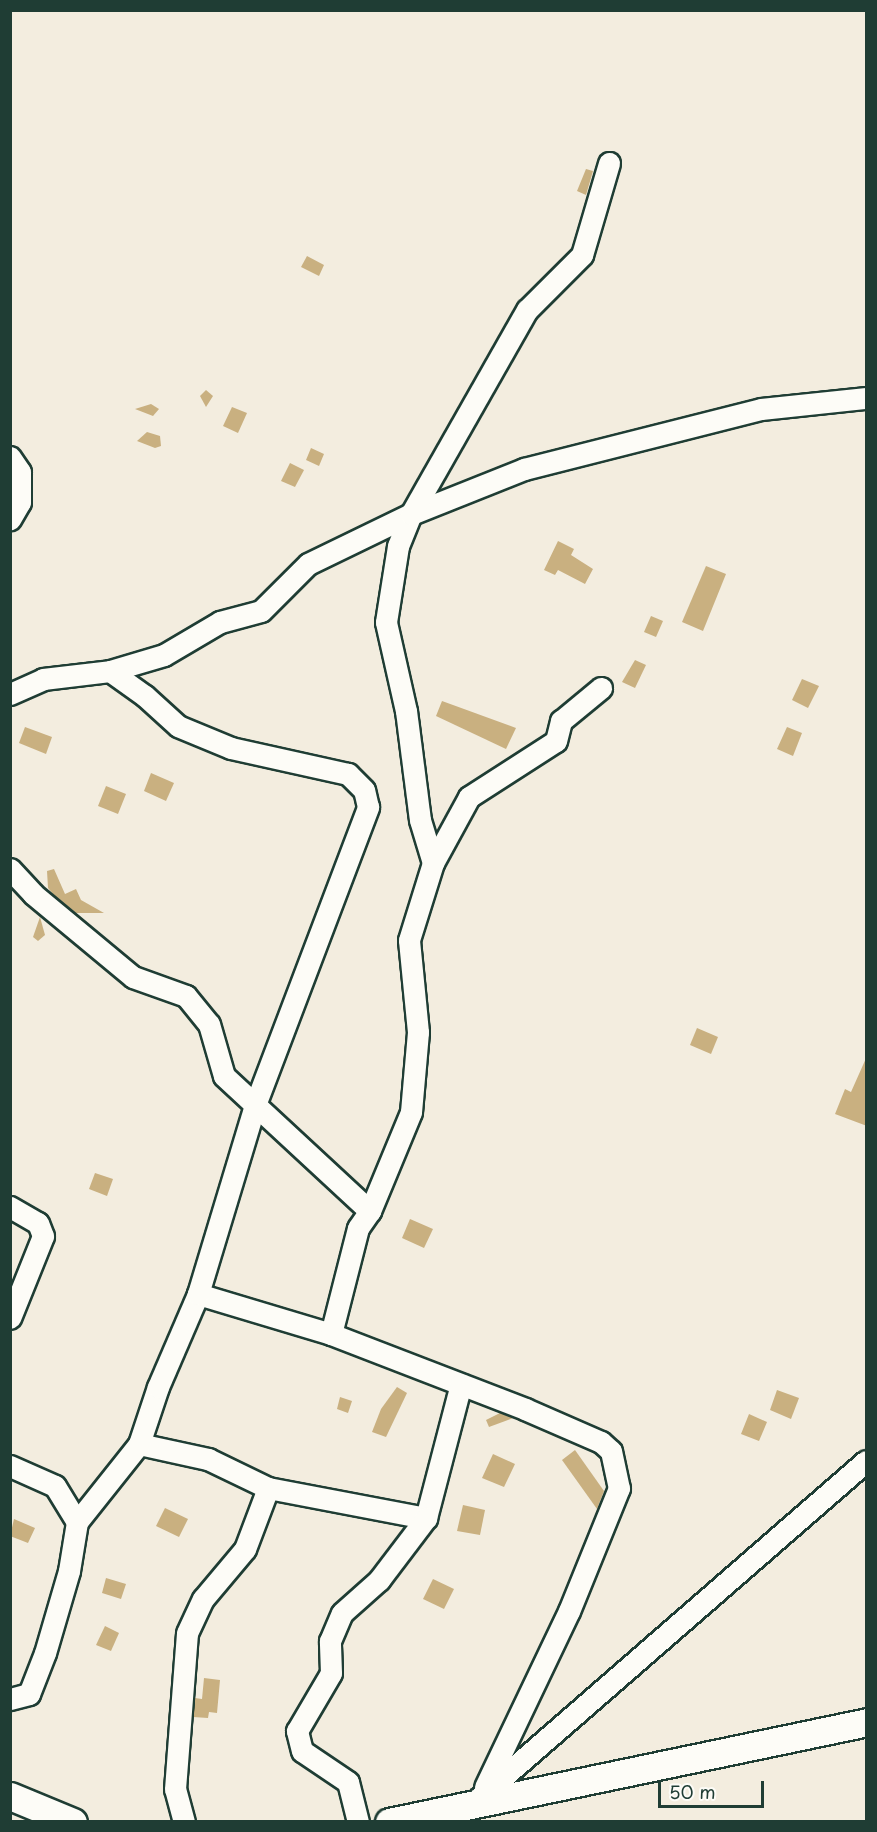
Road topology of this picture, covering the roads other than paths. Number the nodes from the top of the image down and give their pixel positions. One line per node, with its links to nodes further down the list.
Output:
1 (609, 163): 4 (street)
2 (867, 398): 4 (street)
3 (10, 457): 5 (street)
4 (411, 514): 6 (street); 9 (street)
5 (10, 519)
6 (110, 671): 8 (street); 11 (street)
7 (602, 688): 9 (street)
8 (10, 694)
9 (432, 863): 13 (street)
10 (10, 869): 11 (street)
11 (255, 1105): 13 (street); 14 (street)
12 (10, 1207): 15 (street)
13 (370, 1211): 16 (street)
14 (198, 1294): 16 (street); 18 (street)
15 (10, 1318)
16 (331, 1334): 17 (street)
17 (460, 1384): 22 (street); 27 (street)
18 (139, 1444): 21 (street); 23 (street)
19 (867, 1461): 27 (street)
20 (10, 1466): 23 (street)
21 (268, 1488): 22 (street); 29 (street)
22 (426, 1518): 30 (street)
23 (77, 1522): 24 (street)
24 (10, 1699)
25 (867, 1722): 27 (street); 31 (main road)
26 (10, 1796): 28 (main road)
27 (481, 1796)
28 (73, 1821)
29 (184, 1821)
30 (358, 1821)
31 (389, 1821)

